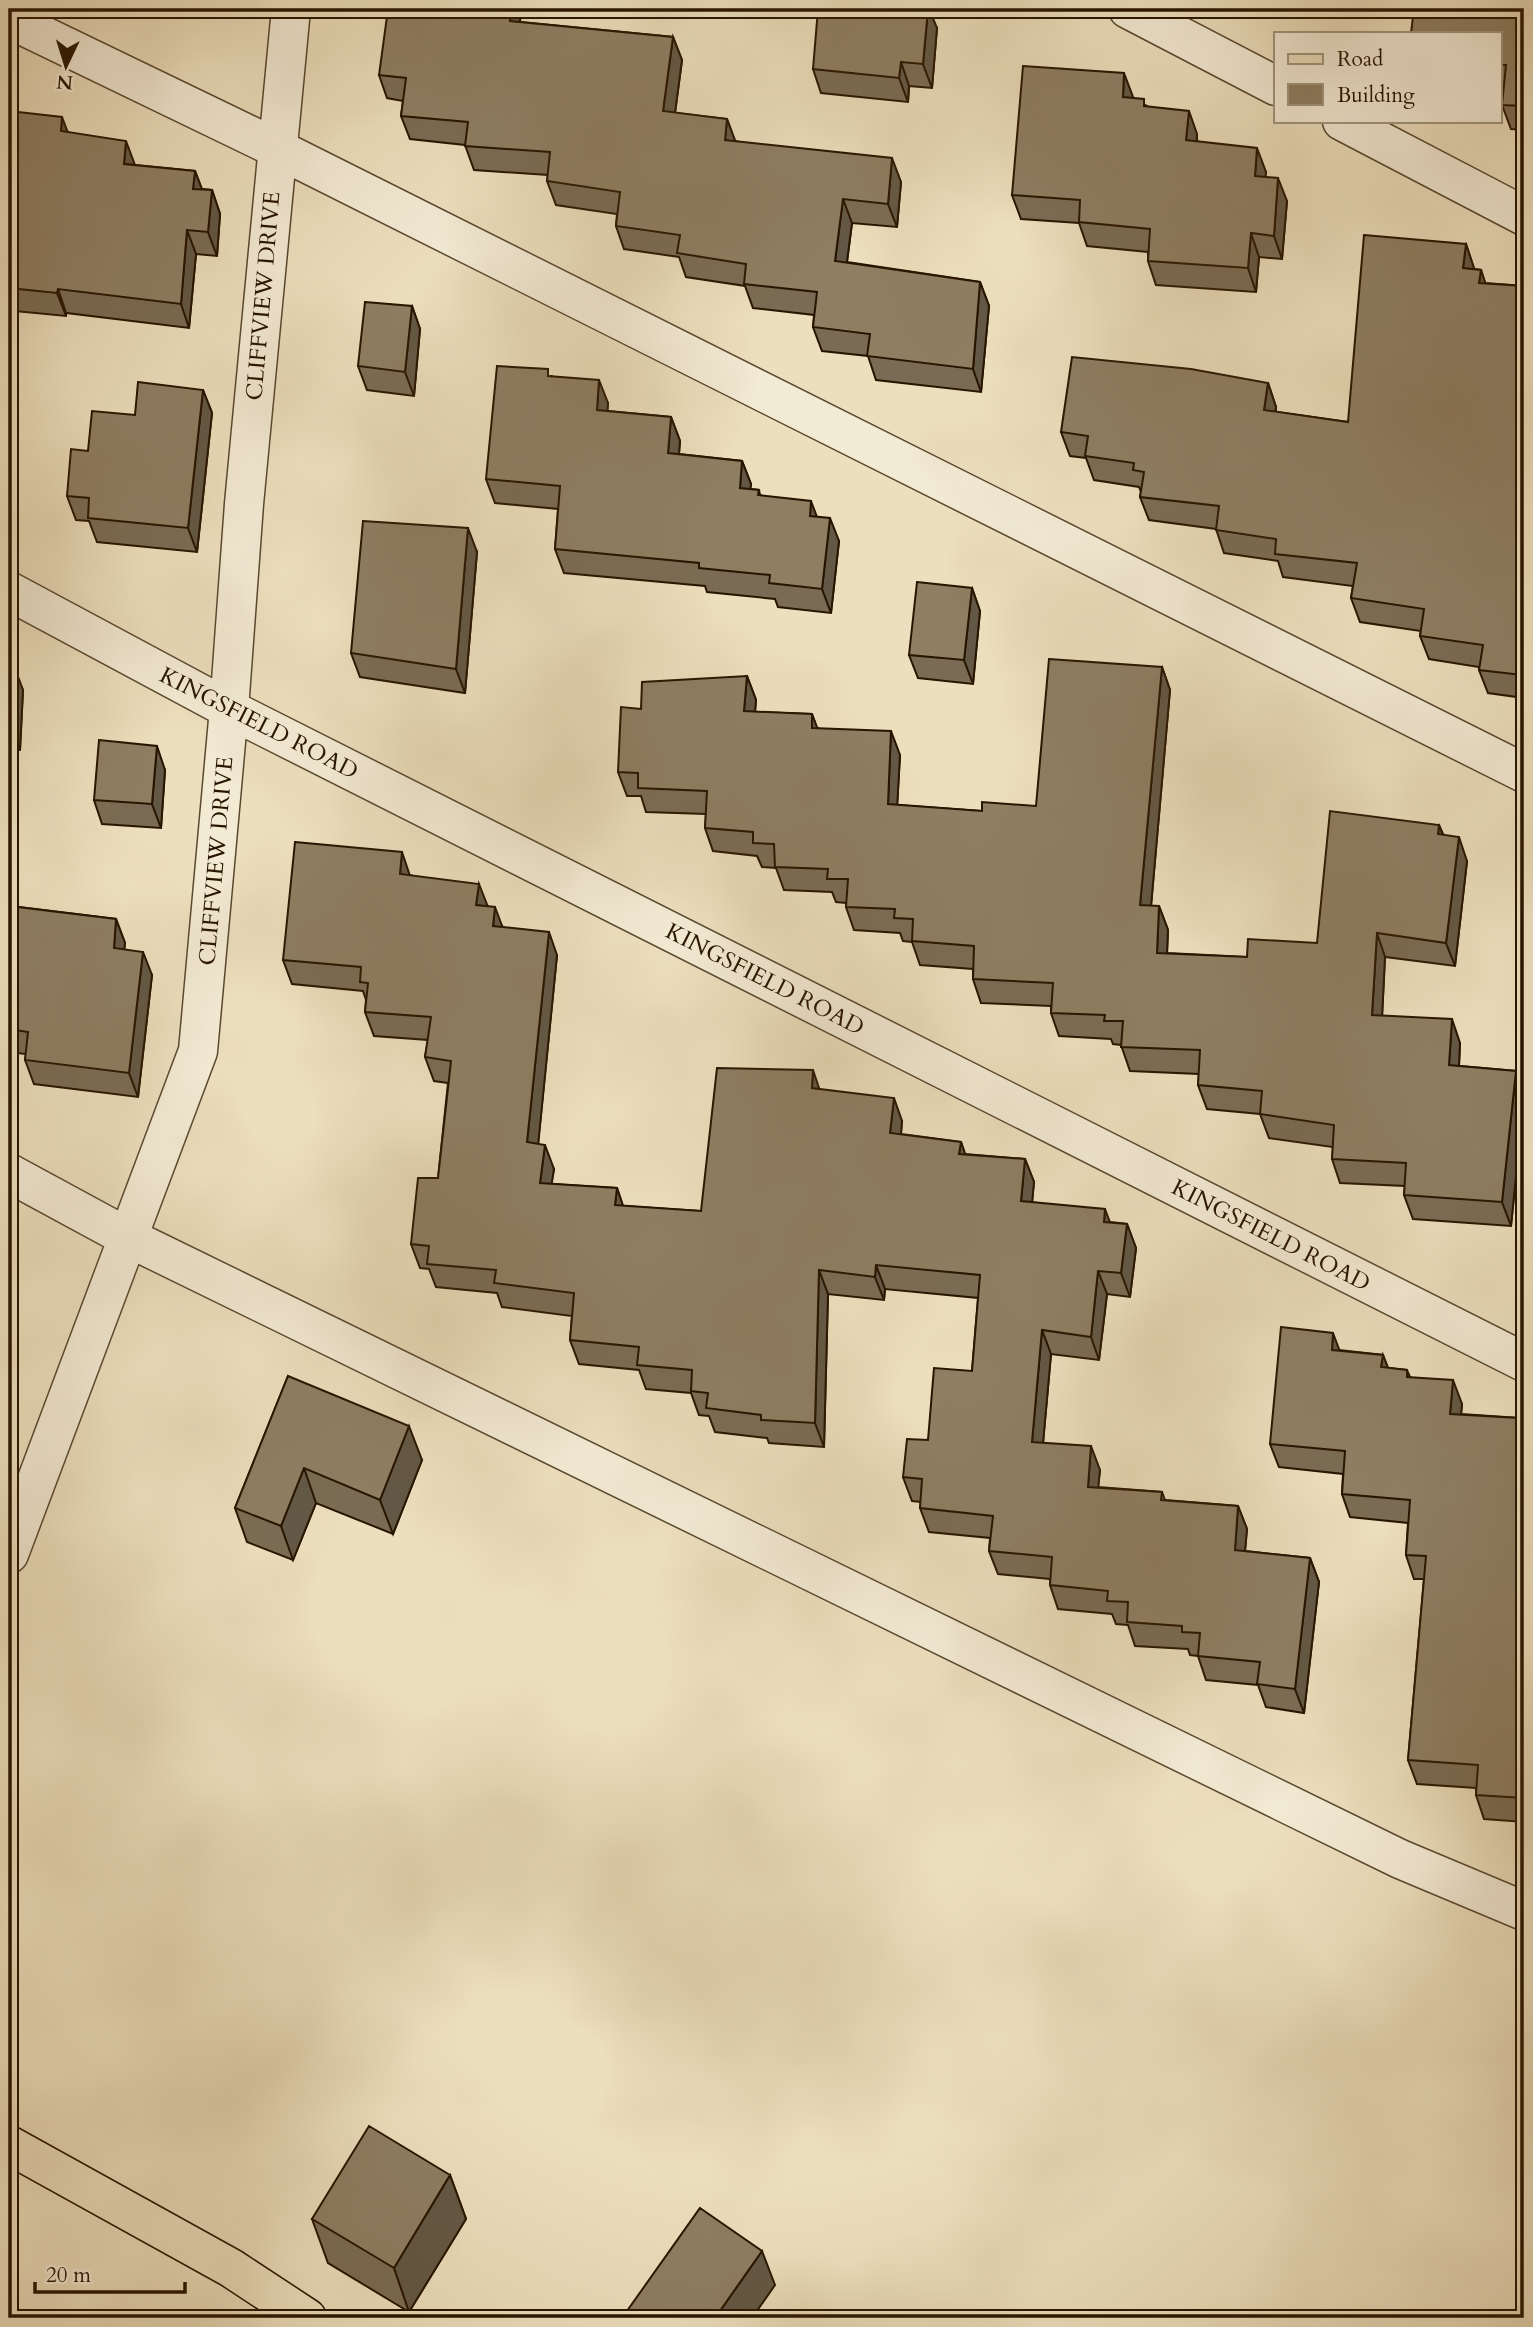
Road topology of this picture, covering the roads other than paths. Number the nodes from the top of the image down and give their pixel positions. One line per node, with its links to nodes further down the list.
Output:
1 (291, 9): 6 (lane, CLIFFVIEW DRIVE)
2 (1128, 9): 4 (lane)
3 (9, 19): 6 (lane)
4 (1274, 85)
5 (1344, 122): 7 (lane)
6 (276, 148): 9 (lane, CLIFFVIEW DRIVE); 10 (lane)
7 (1524, 216)
8 (9, 592): 9 (lane, KINGSFIELD ROAD)
9 (229, 709): 12 (lane, CLIFFVIEW DRIVE); 13 (lane, KINGSFIELD ROAD)
10 (1524, 773)
11 (9, 1173): 12 (lane)
12 (127, 1237): 14 (lane, CLIFFVIEW DRIVE); 15 (lane)
13 (1524, 1362)
14 (9, 1554)
15 (1524, 1911)
16 (9, 2145): 17 (main road)
17 (307, 2318)

